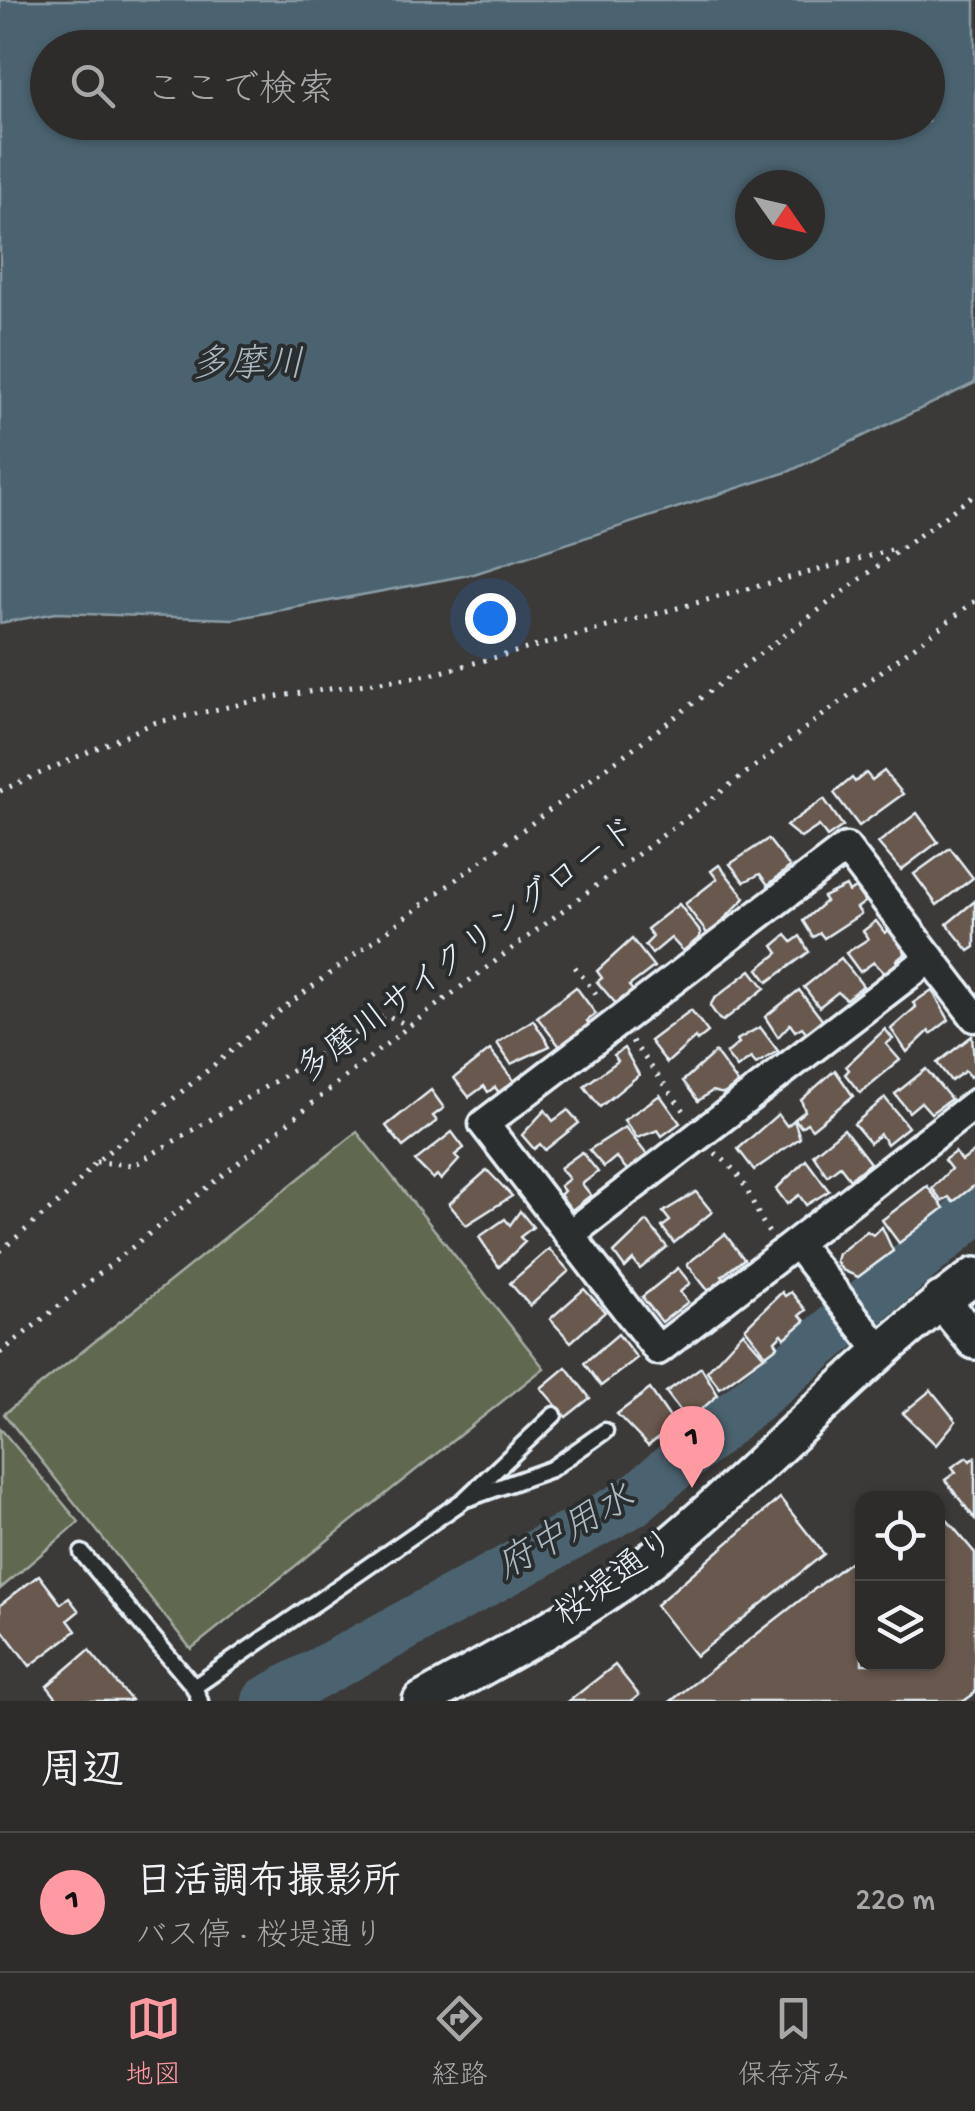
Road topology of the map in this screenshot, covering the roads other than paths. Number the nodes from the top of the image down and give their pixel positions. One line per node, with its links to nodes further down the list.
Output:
1 (930, 958): 2 (street); 4 (street); 4 (street)
2 (975, 1018)
3 (975, 1104): 5 (street)
4 (569, 1235): 5 (street)
5 (797, 1244): 9 (street)
6 (975, 1276): 7 (street, 桜堤通り)
7 (941, 1300): 8 (street); 9 (street, 桜堤通り)
8 (975, 1342)
9 (875, 1343): 15 (street, 桜堤通り)
10 (554, 1415): 12 (lane)
11 (606, 1432): 12 (lane)
12 (464, 1500): 14 (lane)
13 (82, 1553): 14 (lane)
14 (197, 1694)
15 (421, 1701)

